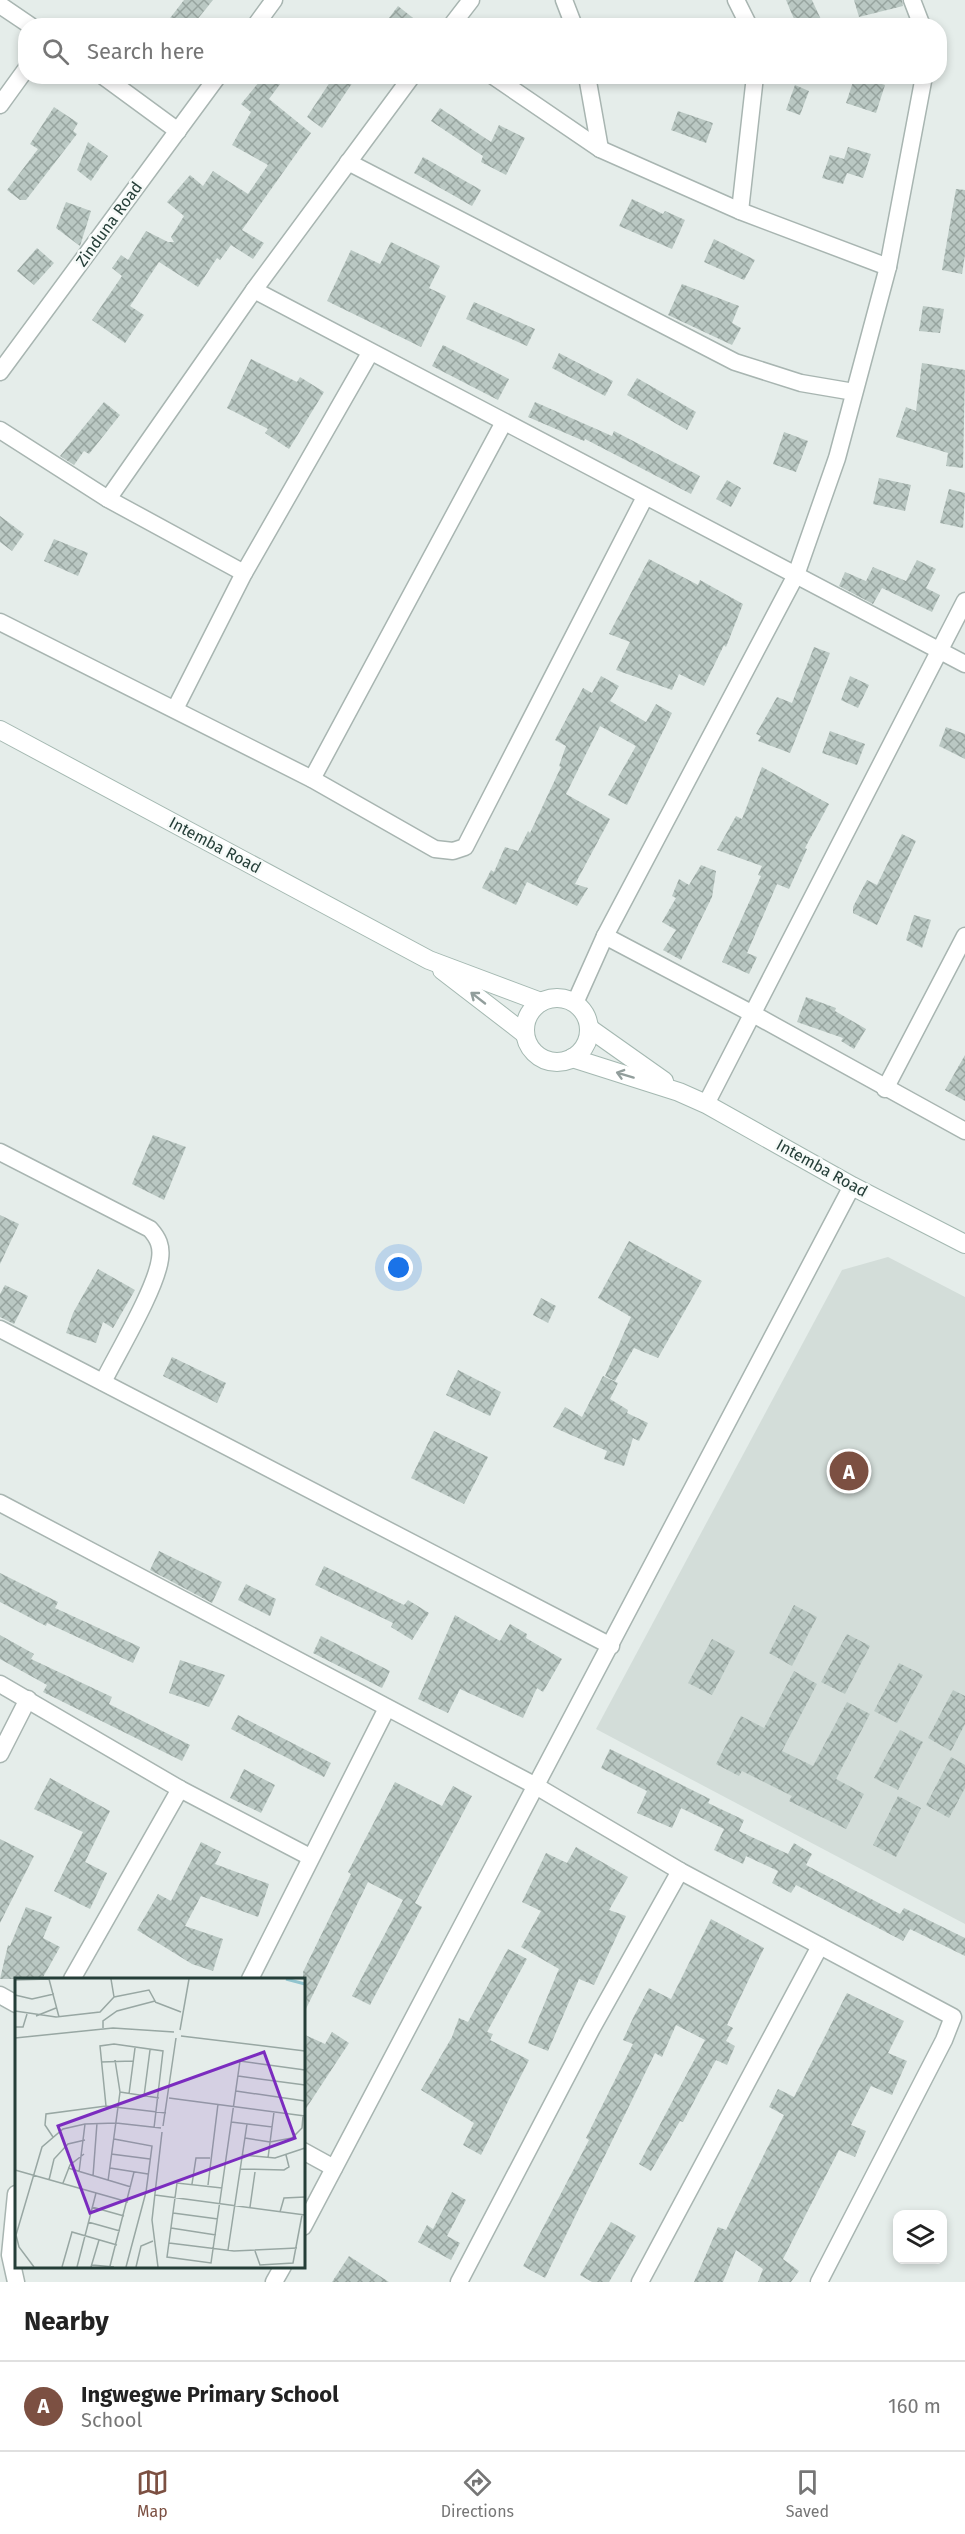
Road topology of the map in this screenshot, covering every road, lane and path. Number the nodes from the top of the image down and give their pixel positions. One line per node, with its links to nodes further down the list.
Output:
1 (274, 0): 8 (street)
2 (471, 0): 9 (street)
3 (564, 0): 10 (street)
4 (736, 0): 11 (street)
5 (912, 0): 12 (street)
6 (0, 5): 7 (street)
7 (19, 18)
8 (261, 18)
9 (457, 18)
10 (571, 18)
11 (745, 18)
12 (919, 18)
13 (18, 80): 21 (street)
14 (114, 84): 22 (street)
15 (212, 84): 22 (street, Zinduna Road)
16 (406, 84): 24 (street)
17 (505, 84): 23 (street)
18 (588, 84): 23 (street)
19 (754, 84): 25 (street)
20 (922, 84): 26 (street)
21 (0, 105)
22 (178, 131): 29 (street, Zinduna Road)
23 (600, 149): 25 (street)
24 (348, 162): 27 (street); 30 (street)
25 (740, 211): 26 (street)
26 (888, 267): 30 (street)
27 (254, 290): 28 (street); 34 (street)
28 (370, 353): 31 (street); 35 (street)
29 (0, 372)
30 (854, 392): 36 (street)
31 (504, 422): 33 (street); 43 (street)
32 (0, 430): 34 (street)
33 (645, 497): 36 (street); 43 (street)
34 (108, 499): 35 (street)
35 (244, 573): 41 (street)
36 (796, 575): 39 (street); 44 (street)
37 (965, 601): 39 (street)
38 (0, 622): 41 (street)
39 (940, 651): 40 (street); 49 (street)
40 (965, 664)
41 (175, 709): 43 (street)
42 (0, 730): 46 (street, Intemba Road)
43 (312, 779)
44 (605, 936): 48 (street); 49 (street)
45 (963, 944): 53 (street)
46 (429, 960): 47 (street); 51 (street, one-way to 46)
47 (541, 1002): 48 (street); 51 (street)
48 (575, 1003): 50 (street)
49 (753, 1014): 53 (street); 55 (street)
50 (589, 1028): 52 (street); 54 (street)
51 (525, 1034): 52 (street)
52 (572, 1058): 54 (street, one-way to 52)
53 (885, 1089): 56 (street)
54 (679, 1092): 55 (street, Intemba Road)
55 (706, 1104): 58 (street, Intemba Road)
56 (965, 1131)
57 (0, 1152): 61 (street)
58 (852, 1186): 59 (street, Intemba Road); 63 (street)
59 (965, 1244)
60 (0, 1329): 61 (street)
61 (103, 1382): 63 (street)
62 (0, 1503): 66 (street)
63 (611, 1646): 68 (street)
64 (0, 1684): 65 (street)
65 (28, 1699): 67 (street); 69 (street)
66 (387, 1708): 68 (street); 70 (street)
67 (0, 1754)
68 (536, 1786): 71 (street); 78 (street)
69 (180, 1789): 70 (street); 73 (street)
70 (310, 1857): 74 (street)
71 (680, 1871): 72 (street); 84 (street)
72 (820, 1946): 85 (street); 86 (street)
73 (73, 1978)
74 (250, 1978)
75 (0, 1995): 76 (street)
76 (15, 2003)
77 (304, 2152): 78 (street)
78 (334, 2168): 80 (street)
79 (15, 2204): 82 (street)
80 (304, 2225)
81 (282, 2267): 83 (street)
82 (16, 2282)
83 (274, 2282)
84 (459, 2282)
85 (640, 2282)
86 (819, 2282)

